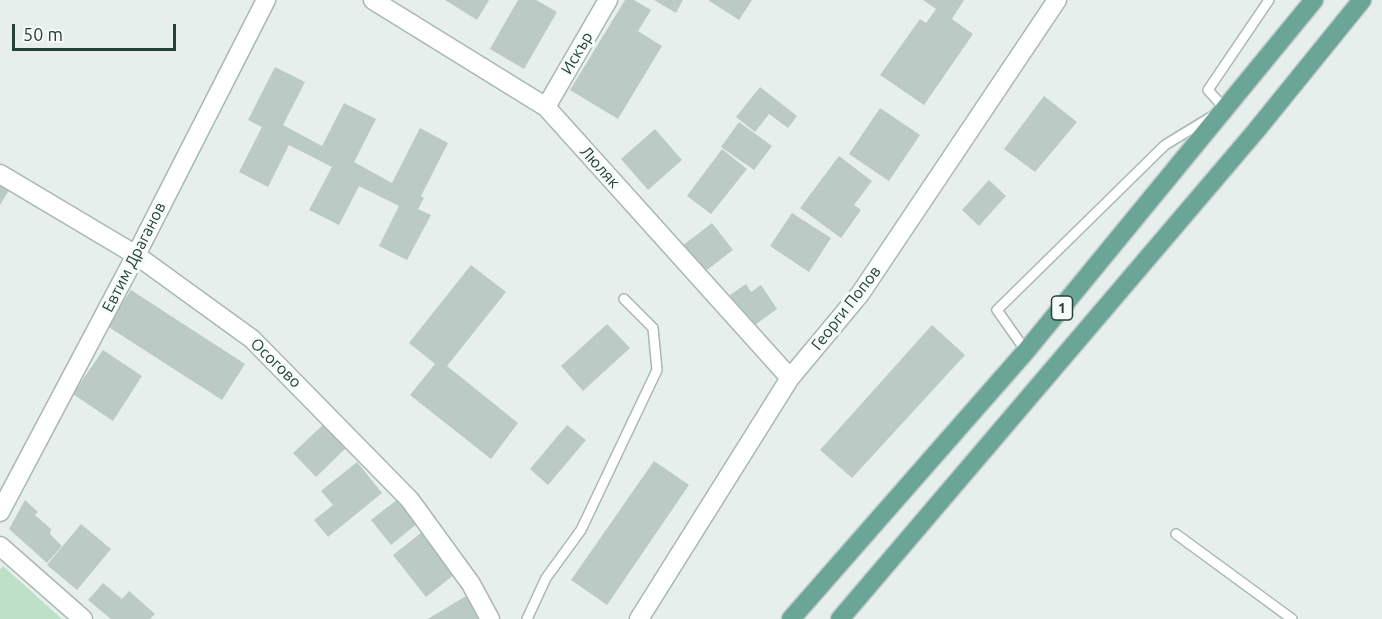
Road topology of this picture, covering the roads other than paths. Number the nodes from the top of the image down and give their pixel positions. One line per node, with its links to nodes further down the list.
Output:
1 (266, 0): 11 (street, Евтим Драганов)
2 (374, 0): 8 (street, Люляк)
3 (608, 0): 8 (street, Искър)
4 (1269, 0): 9 (lane)
5 (1314, 0): 9 (main road, 1)
6 (1362, 0): 23 (main road, 1)
7 (1052, 2): 14 (street, Георги Попов)
8 (546, 107): 14 (street, Люляк)
9 (1225, 109): 13 (main road, 1); 13 (lane)
10 (0, 174): 11 (street, Осогово)
11 (136, 255): 15 (street, Евтим Драганов); 19 (street, Осогово)
12 (624, 299): 20 (lane)
13 (1026, 351): 22 (main road, 1)
14 (790, 378): 21 (street, Георги Попов)
15 (0, 512)
16 (1176, 534): 24 (lane)
17 (0, 546): 18 (street)
18 (83, 619)
19 (490, 619)
20 (527, 619)
21 (639, 619)
22 (791, 619)
23 (840, 619)
24 (1292, 619)

